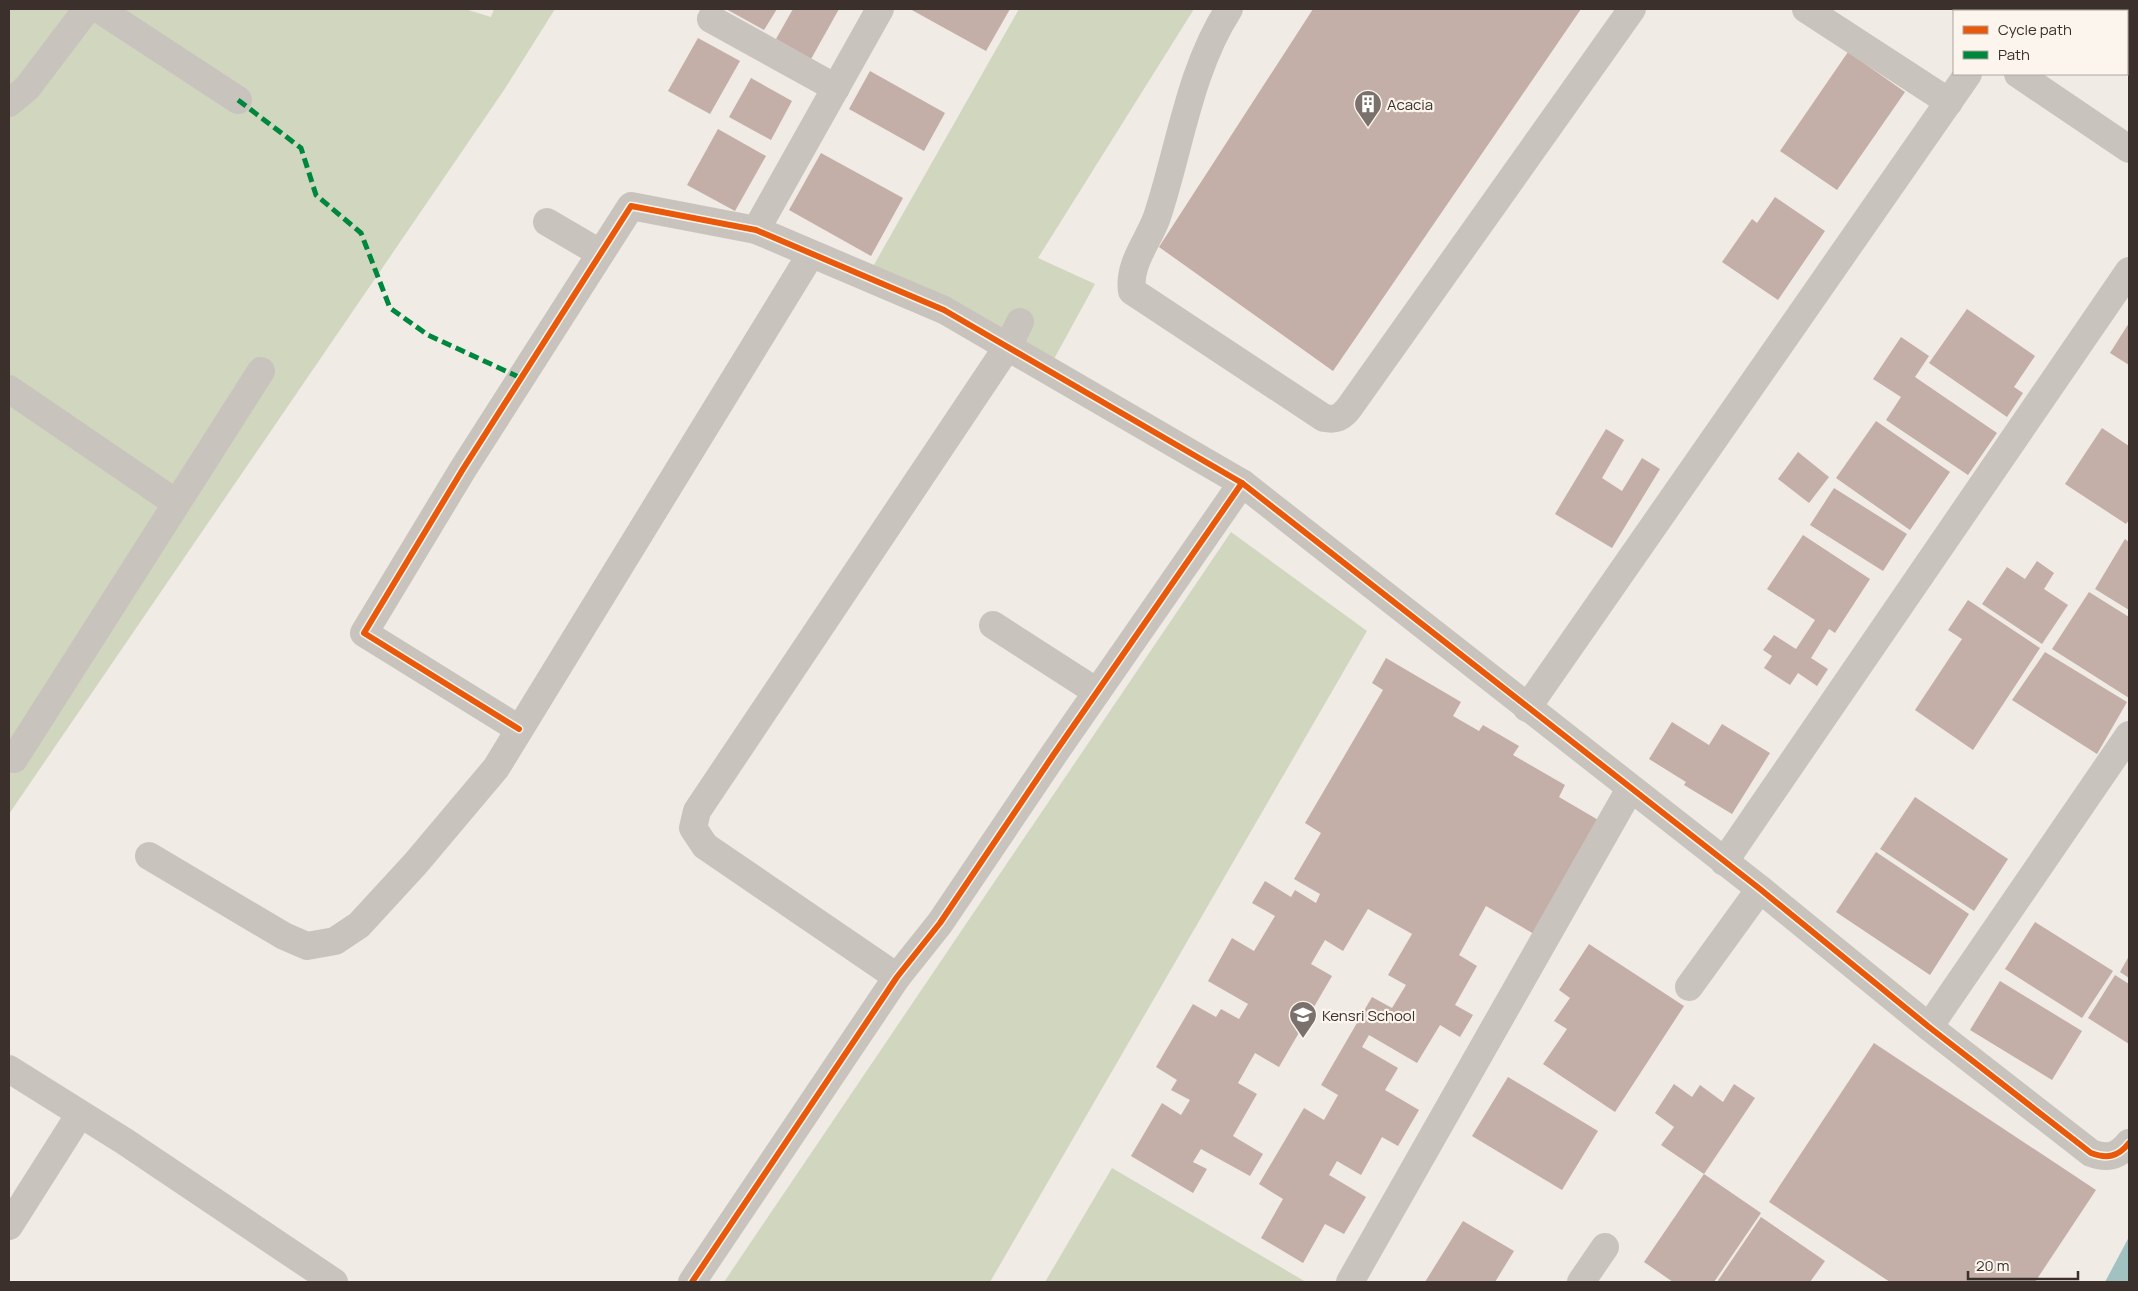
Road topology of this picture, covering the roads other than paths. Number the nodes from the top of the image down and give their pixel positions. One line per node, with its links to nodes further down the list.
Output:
1 (87, 9): 13 (street)
2 (99, 9): 11 (street)
3 (880, 9): 10 (street)
4 (1229, 9): 5 (street)
5 (1632, 9)
6 (1806, 9): 12 (street)
7 (711, 19): 10 (street)
8 (1967, 75): 12 (street)
9 (2019, 75): 14 (street)
10 (836, 88): 16 (street)
11 (238, 100)
12 (1949, 102): 28 (street)
13 (9, 103)
14 (2129, 149)
15 (547, 222): 17 (street)
16 (756, 230): 17 (street); 18 (street)
17 (600, 253): 29 (street)
18 (811, 254): 21 (street); 29 (street)
19 (2129, 271): 34 (street)
20 (1020, 322): 21 (street)
21 (1008, 346): 24 (street); 36 (street)
22 (261, 371): 25 (street)
23 (9, 389): 25 (street)
24 (1242, 483): 27 (street); 28 (street)
25 (176, 503): 31 (street)
26 (993, 625): 27 (street)
27 (1097, 692): 36 (street)
28 (1527, 708): 32 (street)
29 (519, 729): 33 (street)
30 (2129, 735): 38 (street)
31 (14, 759)
32 (1630, 789): 34 (street); 46 (street)
33 (150, 856)
34 (1724, 862): 35 (street)
35 (1760, 889): 37 (street); 38 (street)
36 (897, 977): 45 (street)
37 (1689, 986)
38 (1929, 1027): 41 (street)
39 (9, 1068): 40 (street)
40 (80, 1114): 42 (street); 44 (street)
41 (2129, 1143)
42 (9, 1226)
43 (1605, 1247): 47 (street)
44 (334, 1282)
45 (692, 1282)
46 (1350, 1282)
47 (1581, 1282)

